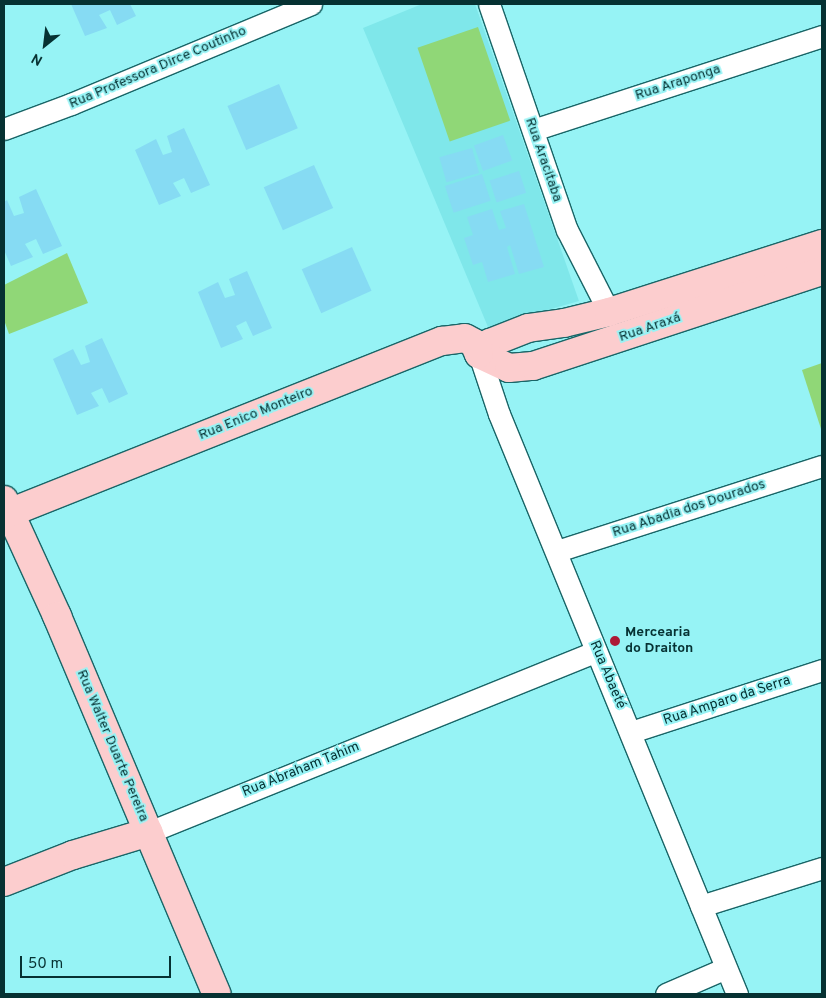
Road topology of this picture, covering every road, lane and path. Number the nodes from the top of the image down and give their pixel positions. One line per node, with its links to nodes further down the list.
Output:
1 (310, 4): 4 (street, Rua Professora Dirce Coutinho)
2 (489, 4): 5 (street, Rua Aracitaba)
3 (822, 36): 5 (street, Rua Araponga)
4 (4, 129)
5 (533, 130): 8 (street, Rua Aracitaba)
6 (822, 244): 8 (main road, Rua Araxá)
7 (822, 272): 11 (main road, Rua Araxá)
8 (609, 312): 9 (main road, Rua Araxá)
9 (564, 323): 10 (main road, Rua Araxá); 11 (main road)
10 (489, 347): 11 (main road, Rua Araxá); 13 (main road, Rua Enico Monteiro); 14 (street, Rua Abaeté)
11 (574, 354)
12 (822, 466): 14 (street, Rua Abadia dos Dourados)
13 (5, 509): 18 (main road, Rua Walter Duarte Pereira)
14 (557, 551): 15 (street, Rua Abaeté)
15 (596, 651): 17 (street, Rua Abaeté); 18 (street, Rua Abraham Tahim)
16 (822, 670): 17 (street, Rua Amparo da Serra)
17 (631, 732): 21 (street, Rua Abaeté)
18 (149, 832): 20 (main road, Rua Abraham Tahim); 23 (main road, Rua Walter Duarte Pereira)
19 (822, 868): 21 (street)
20 (4, 882)
21 (701, 906): 22 (street, Rua Abaeté)
22 (726, 968): 24 (street); 25 (street, Rua Abaeté)
23 (217, 994)
24 (666, 994)
25 (737, 994)

